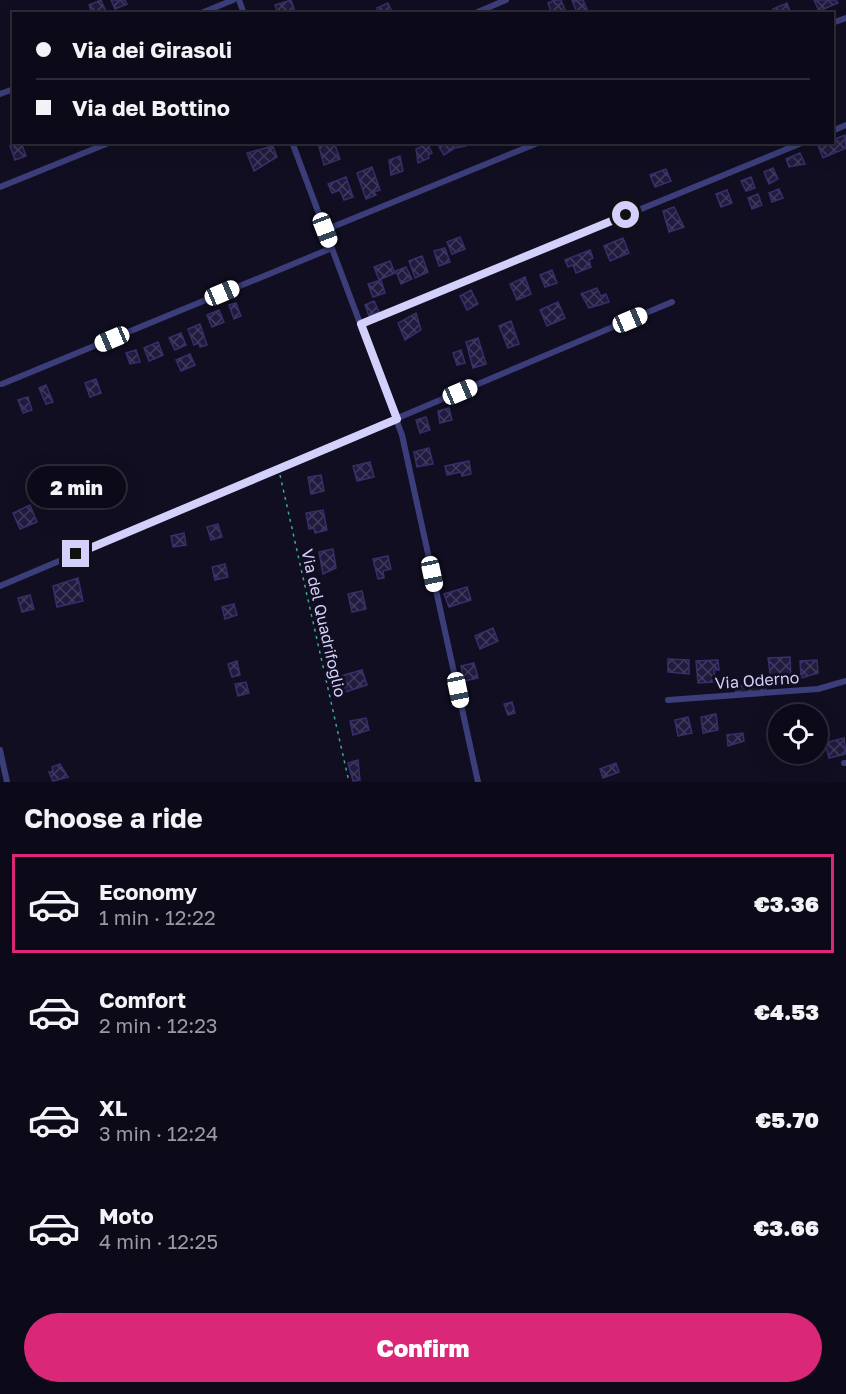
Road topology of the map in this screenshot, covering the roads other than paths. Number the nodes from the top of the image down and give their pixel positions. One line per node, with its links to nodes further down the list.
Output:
1 (233, 0): 3 (street)
2 (506, 0): 4 (street)
3 (205, 12)
4 (478, 12)
5 (106, 144): 9 (street)
6 (293, 144): 10 (street)
7 (535, 144): 10 (street)
8 (799, 144): 13 (street)
9 (0, 187)
10 (325, 230): 11 (street)
11 (332, 248): 13 (street); 14 (street)
12 (672, 302): 15 (street)
13 (361, 324): 15 (street)
14 (2, 384)
15 (397, 419): 16 (street); 21 (street)
16 (0, 586)
17 (846, 681): 18 (street, Via Oderno)
18 (668, 700)
19 (0, 750): 20 (street)
20 (8, 782)
21 (478, 782)

